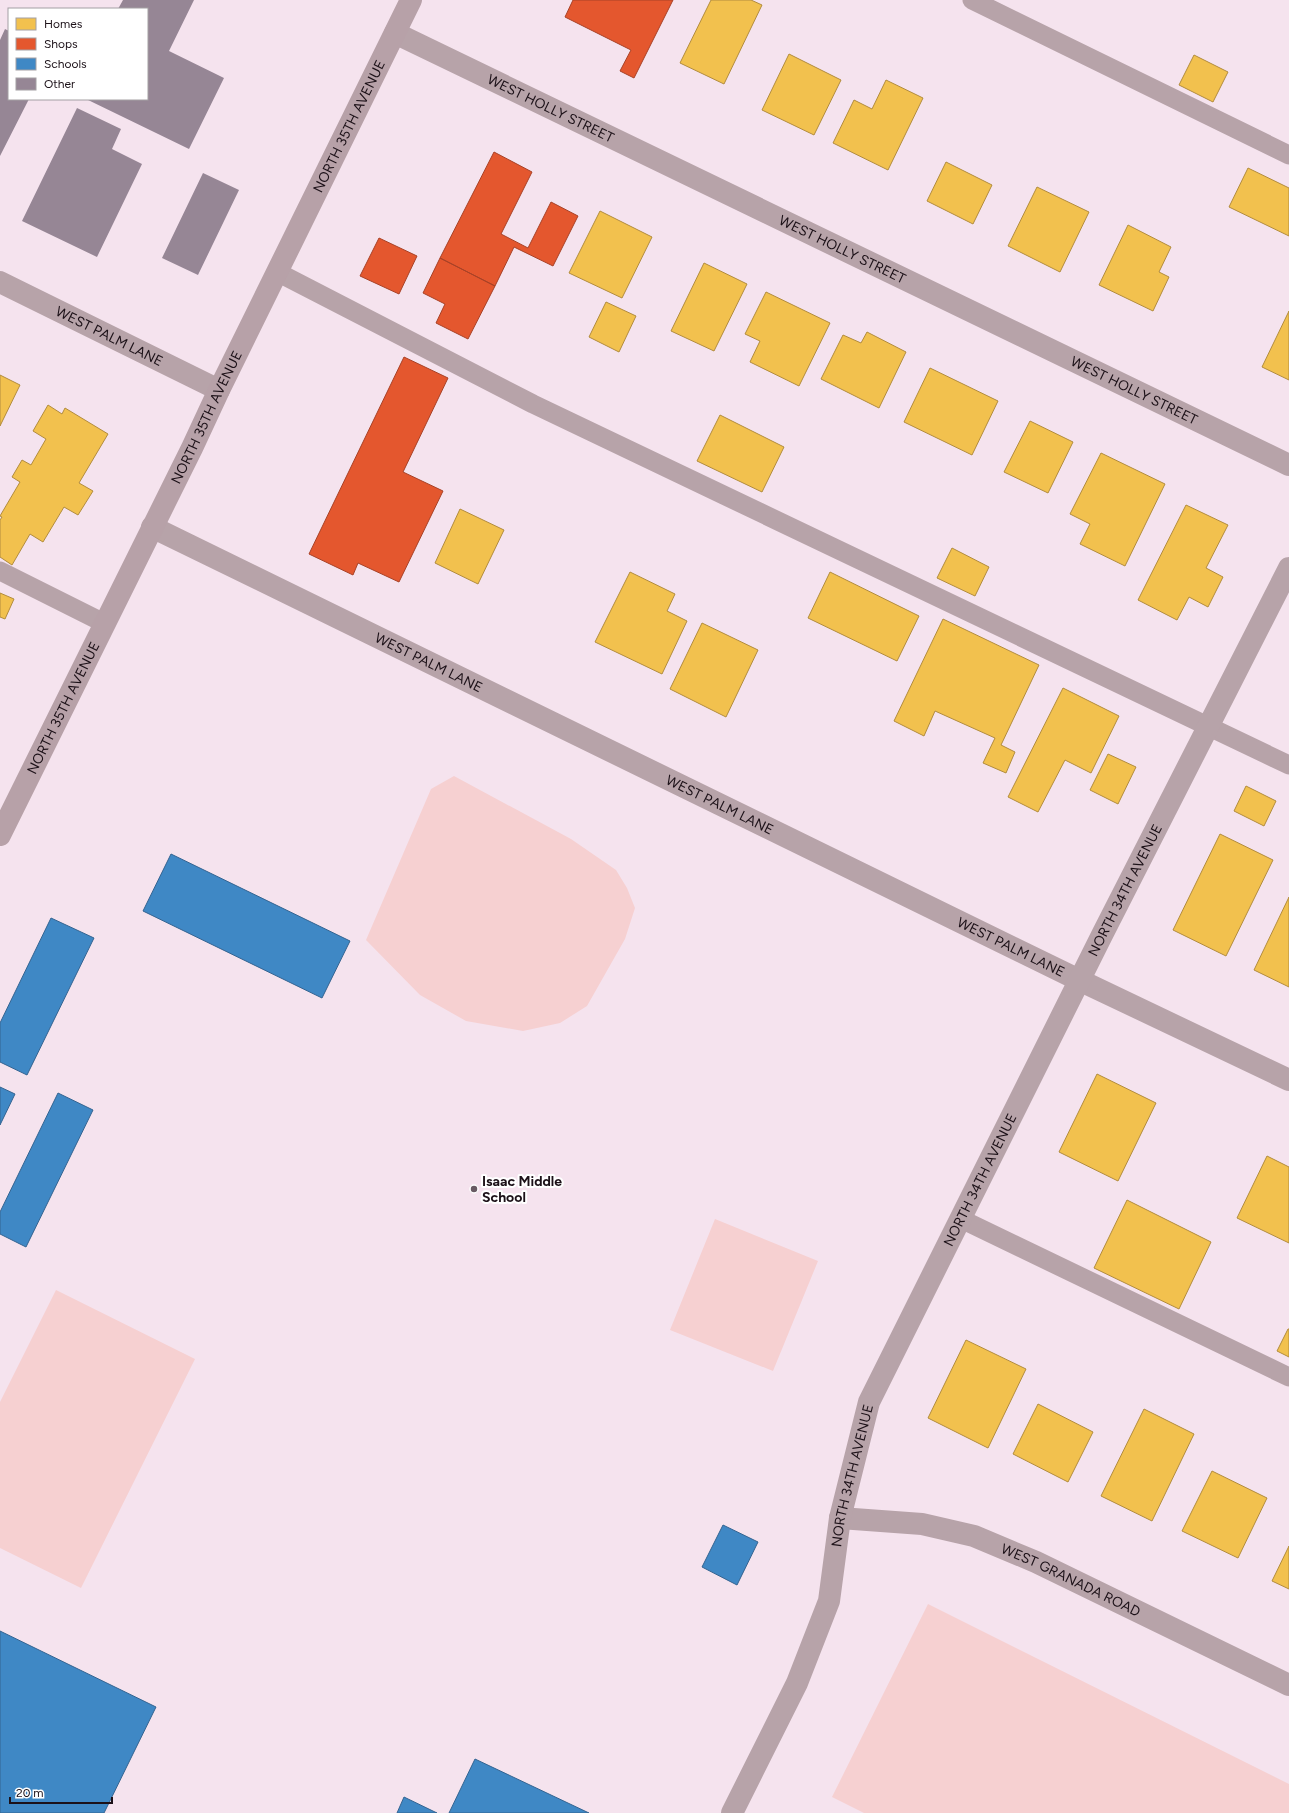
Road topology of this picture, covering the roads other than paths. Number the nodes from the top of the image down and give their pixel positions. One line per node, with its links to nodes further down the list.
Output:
1 (411, 0): 3 (main road, NORTH 35TH AVENUE)
2 (972, 0): 4 (lane)
3 (395, 33): 5 (main road, NORTH 35TH AVENUE); 8 (street, WEST HOLLY STREET)
4 (1289, 155)
5 (277, 272): 7 (main road, NORTH 35TH AVENUE); 13 (lane)
6 (0, 282): 7 (street, WEST PALM LANE)
7 (219, 390): 9 (main road, NORTH 35TH AVENUE)
8 (1289, 465)
9 (152, 527): 12 (main road, NORTH 35TH AVENUE); 16 (street, WEST PALM LANE)
10 (1289, 568): 13 (street, NORTH 34TH AVENUE)
11 (0, 572): 12 (lane)
12 (104, 623): 15 (main road, NORTH 35TH AVENUE)
13 (1208, 726): 14 (lane); 16 (street, NORTH 34TH AVENUE)
14 (1289, 765)
15 (0, 834)
16 (1079, 980): 17 (street, WEST PALM LANE); 18 (street, NORTH 34TH AVENUE)
17 (1289, 1080)
18 (961, 1219): 19 (lane); 20 (street, NORTH 34TH AVENUE)
19 (1289, 1377)
20 (840, 1518): 21 (street, WEST GRANADA ROAD); 22 (street, NORTH 34TH AVENUE)
21 (1289, 1685)
22 (732, 1813)

